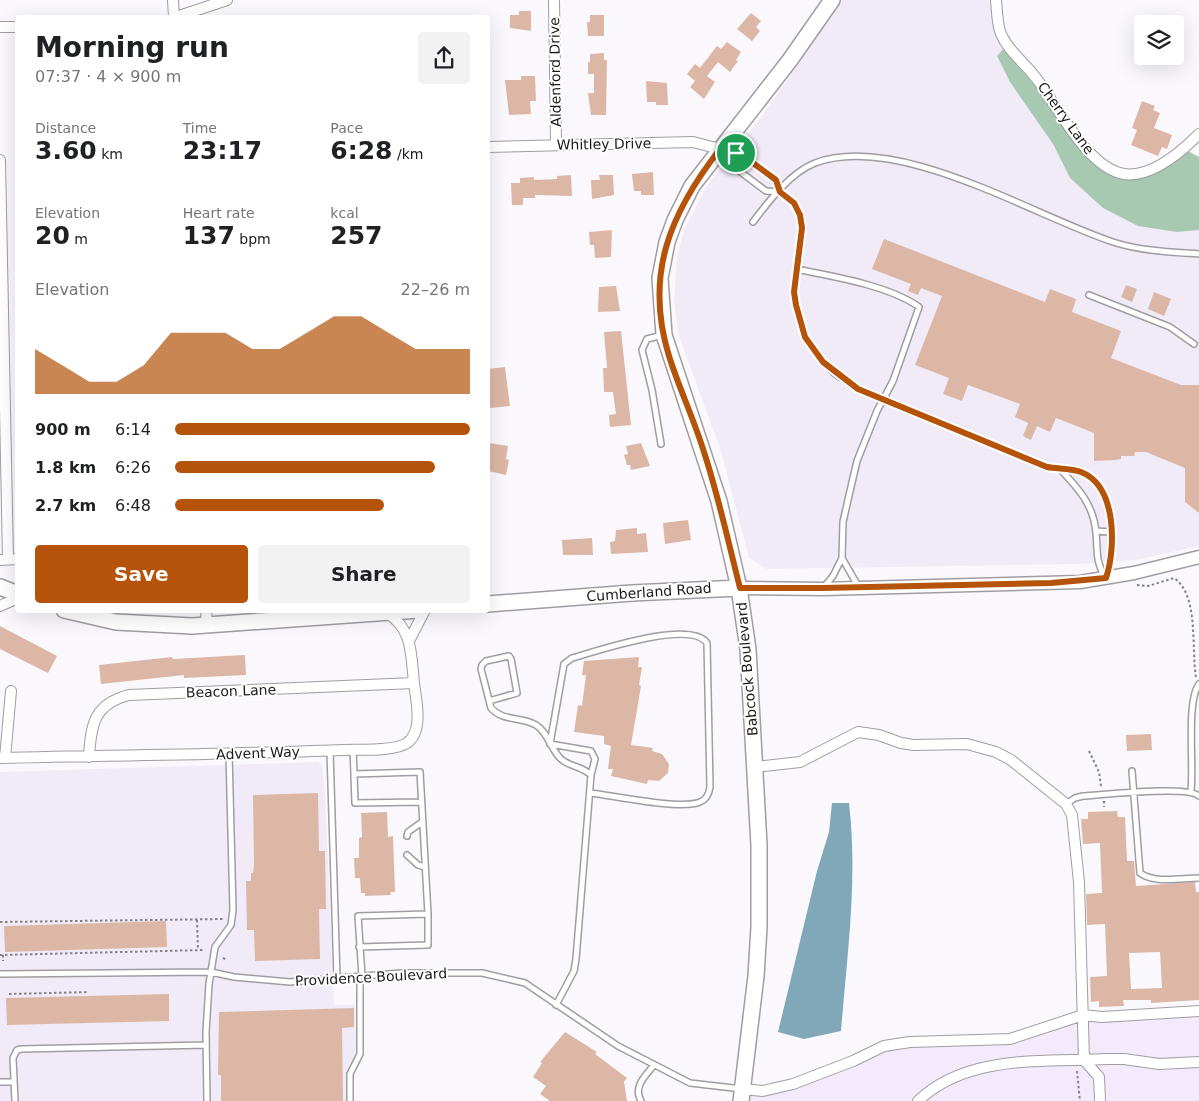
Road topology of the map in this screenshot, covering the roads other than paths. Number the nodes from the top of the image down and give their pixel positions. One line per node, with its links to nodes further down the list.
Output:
1 (173, 0): 6 (street)
2 (227, 0): 7 (street)
3 (554, 0): 11 (street, Aldenford Drive)
4 (832, 0): 13 (main road, Babcock Boulevard)
5 (996, 0): 10 (street, Cherry Lane)
6 (174, 15)
7 (183, 15)
8 (0, 27): 9 (street)
9 (15, 27)
10 (1199, 134)
11 (556, 145): 12 (street, Whitley Drive); 13 (street, Whitley Drive)
12 (490, 147)
13 (720, 149): 15 (lane); 15 (lane); 21 (main road, Babcock Boulevard)
14 (0, 160): 16 (street)
15 (780, 192): 17 (lane); 18 (lane); 19 (lane)
16 (0, 193): 30 (street)
17 (753, 222)
18 (1199, 254)
19 (796, 269): 23 (lane); 23 (lane)
20 (1089, 295): 22 (lane)
21 (664, 335): 24 (lane); 34 (main road, Babcock Boulevard)
22 (1194, 344)
23 (883, 400): 25 (lane); 29 (lane)
24 (661, 444)
25 (1060, 469): 26 (lane); 27 (lane)
26 (1096, 531): 27 (lane); 31 (lane)
27 (1111, 532): 31 (lane)
28 (1199, 557): 31 (street, Cumberland Road)
29 (842, 558): 33 (lane); 35 (lane)
30 (8, 559)
31 (1106, 578): 33 (street, Cumberland Road)
32 (0, 587): 36 (main road)
33 (859, 587): 35 (street, Cumberland Road)
34 (740, 588): 35 (street, Cumberland Road); 38 (main road, Cumberland Road); 56 (main road, Babcock Boulevard)
35 (823, 588)
36 (15, 593)
37 (15, 599): 39 (street)
38 (490, 604)
39 (0, 606)
40 (77, 613): 44 (main road)
41 (350, 613): 44 (main road)
42 (387, 613): 45 (street)
43 (423, 613): 45 (street)
44 (206, 617)
45 (410, 639): 46 (street, Advent Way)
46 (414, 683): 51 (street, Advent Way); 54 (street, Beacon Lane)
47 (1199, 684): 60 (lane)
48 (12, 691): 55 (street)
49 (489, 701): 49 (lane); 50 (lane)
50 (550, 744): 59 (lane); 59 (lane); 62 (lane)
51 (353, 749): 52 (street, Advent Way); 58 (lane)
52 (330, 750): 53 (street, Advent Way); 76 (lane)
53 (229, 753): 54 (street, Advent Way); 73 (lane)
54 (89, 757): 55 (street, Advent Way)
55 (2, 758)
56 (755, 767): 65 (street); 86 (main road, Babcock Boulevard)
57 (1132, 771): 61 (lane)
58 (354, 774): 64 (lane); 64 (lane)
59 (591, 775): 62 (lane)
60 (1191, 791): 61 (lane); 63 (lane)
61 (1132, 793): 65 (lane); 70 (lane)
62 (591, 794): 77 (lane)
63 (1199, 796)
64 (421, 802): 66 (lane)
65 (1066, 804): 79 (street)
66 (422, 822): 67 (lane); 69 (lane)
67 (406, 836)
68 (407, 855): 69 (lane)
69 (425, 866): 71 (lane)
70 (1199, 878)
71 (428, 914): 72 (lane); 72 (lane)
72 (359, 947): 75 (lane)
73 (211, 972): 74 (lane, Providence Boulevard); 76 (lane, Providence Boulevard); 80 (lane)
74 (0, 974)
75 (361, 976): 76 (lane, Providence Boulevard); 77 (lane, Providence Boulevard); 89 (lane)
76 (337, 978)
77 (556, 1005): 83 (lane, Providence Boulevard)
78 (1199, 1010): 79 (street)
79 (1083, 1015): 81 (street); 86 (street)
80 (206, 1044): 85 (lane); 88 (lane)
81 (1084, 1060): 82 (street); 91 (street); 92 (street)
82 (1199, 1062)
83 (654, 1065): 86 (lane, Providence Boulevard); 90 (lane)
84 (0, 1082): 85 (lane)
85 (14, 1082): 87 (lane)
86 (742, 1095)
87 (14, 1101)
88 (207, 1101)
89 (350, 1101)
90 (641, 1101)
91 (918, 1101)
92 (1100, 1101)

